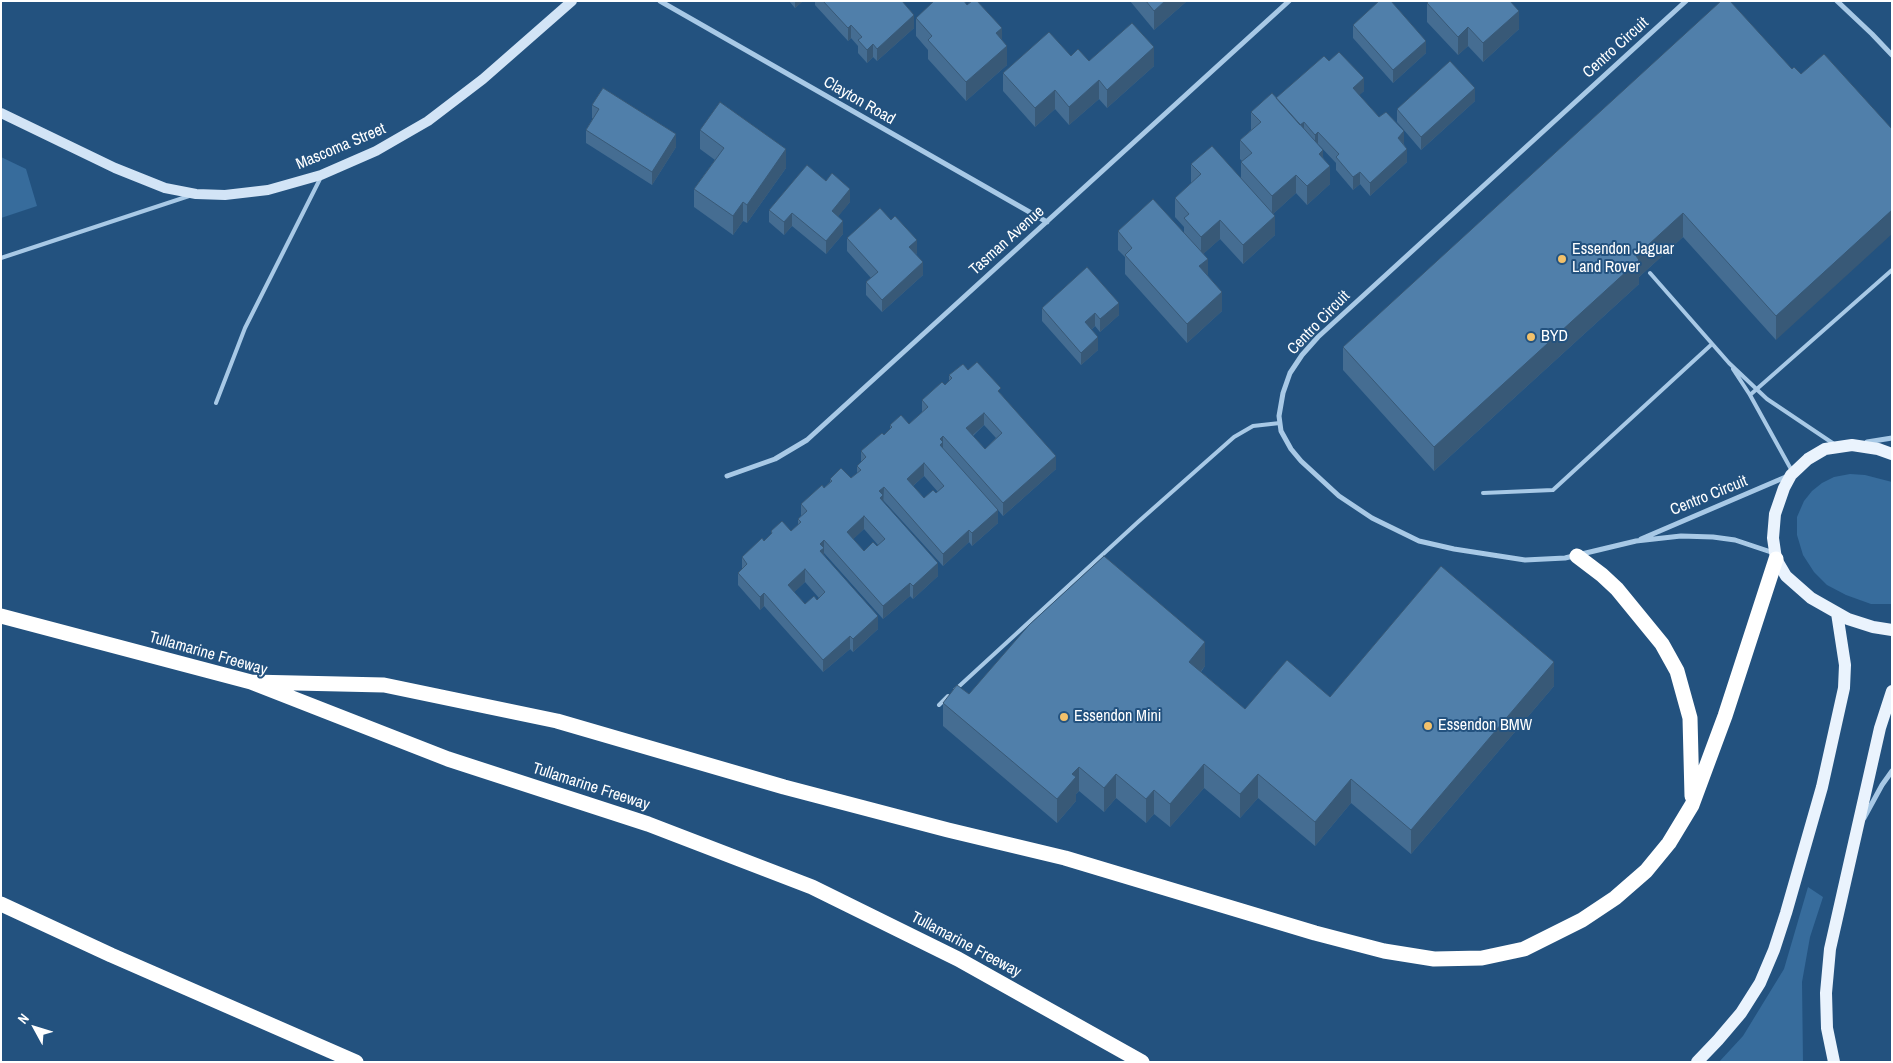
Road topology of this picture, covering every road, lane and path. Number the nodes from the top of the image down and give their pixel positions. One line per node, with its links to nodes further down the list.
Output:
1 (572, 1): 8 (main road, Mascoma Street)
2 (660, 1): 10 (street, Clayton Road)
3 (1289, 1): 10 (street, Tasman Avenue)
4 (1686, 1): 19 (street, Centro Circuit)
5 (1837, 1): 6 (street)
6 (1892, 56)
7 (1, 113): 9 (main road, Mascoma Street)
8 (321, 175): 9 (main road, Mascoma Street); 18 (lane)
9 (196, 194): 11 (lane)
10 (1047, 222): 24 (street, Tasman Avenue)
11 (1, 258)
12 (1892, 270): 16 (lane)
13 (1650, 273): 14 (lane)
14 (1712, 344): 15 (lane); 25 (lane)
15 (1729, 363): 16 (lane); 17 (lane)
16 (1757, 389): 17 (lane); 21 (lane)
17 (1750, 395): 23 (lane)
18 (216, 404)
19 (1280, 423): 27 (street, Centro Circuit); 34 (lane)
20 (1892, 438): 21 (street)
21 (1845, 446): 22 (main road); 23 (main road)
22 (1892, 454)
23 (1792, 474): 26 (street, Centro Circuit); 28 (main road)
24 (727, 476)
25 (1483, 493)
26 (1636, 541): 27 (street, Centro Circuit); 28 (street, Centro Circuit)
27 (1577, 556): 36 (highway)
28 (1776, 556): 29 (main road); 36 (highway)
29 (1837, 613): 31 (main road); 41 (main road)
30 (1, 616): 32 (highway, Tullamarine Freeway)
31 (1892, 630)
32 (251, 682): 36 (highway); 40 (highway, Tullamarine Freeway)
33 (1892, 691): 37 (main road)
34 (939, 705)
35 (1892, 771): 37 (street)
36 (1692, 805)
37 (1858, 829): 42 (main road)
38 (1, 904): 39 (highway)
39 (356, 1062)
40 (1142, 1062)
41 (1697, 1062)
42 (1834, 1062)

